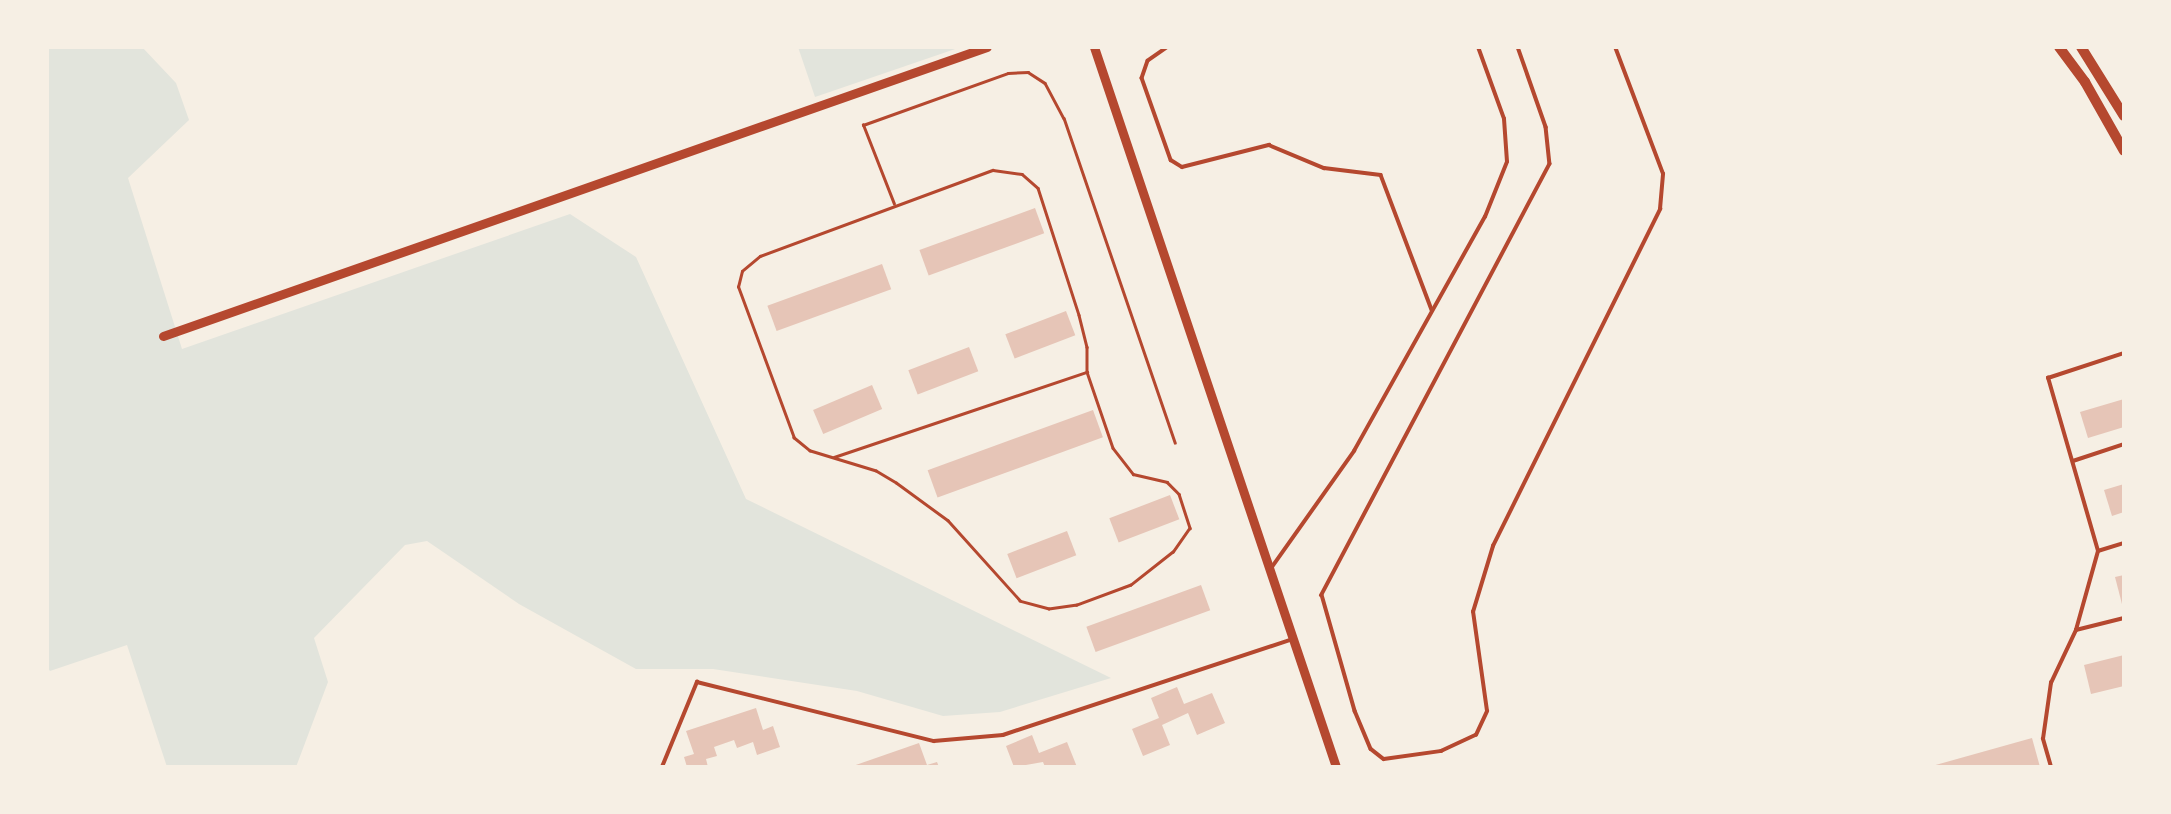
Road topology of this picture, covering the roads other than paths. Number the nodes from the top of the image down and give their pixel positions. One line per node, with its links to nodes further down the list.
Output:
1 (987, 47): 12 (street)
2 (1094, 47): 18 (street)
3 (1168, 47): 11 (lane)
4 (1478, 47): 11 (lane)
5 (1518, 47): 6 (lane)
6 (1615, 47)
7 (2059, 47): 10 (main road)
8 (2081, 47): 9 (main road)
9 (2124, 116)
10 (2124, 151)
11 (1432, 312): 18 (lane)
12 (163, 337)
13 (2124, 353): 15 (lane)
14 (2124, 444): 15 (lane)
15 (2072, 461): 17 (lane)
16 (2124, 543): 17 (lane)
17 (2098, 551): 20 (lane)
18 (1271, 568): 21 (street)
19 (2124, 618): 20 (lane)
20 (2076, 630): 24 (lane)
21 (1293, 639): 22 (lane); 23 (street)
22 (662, 767)
23 (1336, 767)
24 (2051, 767)

